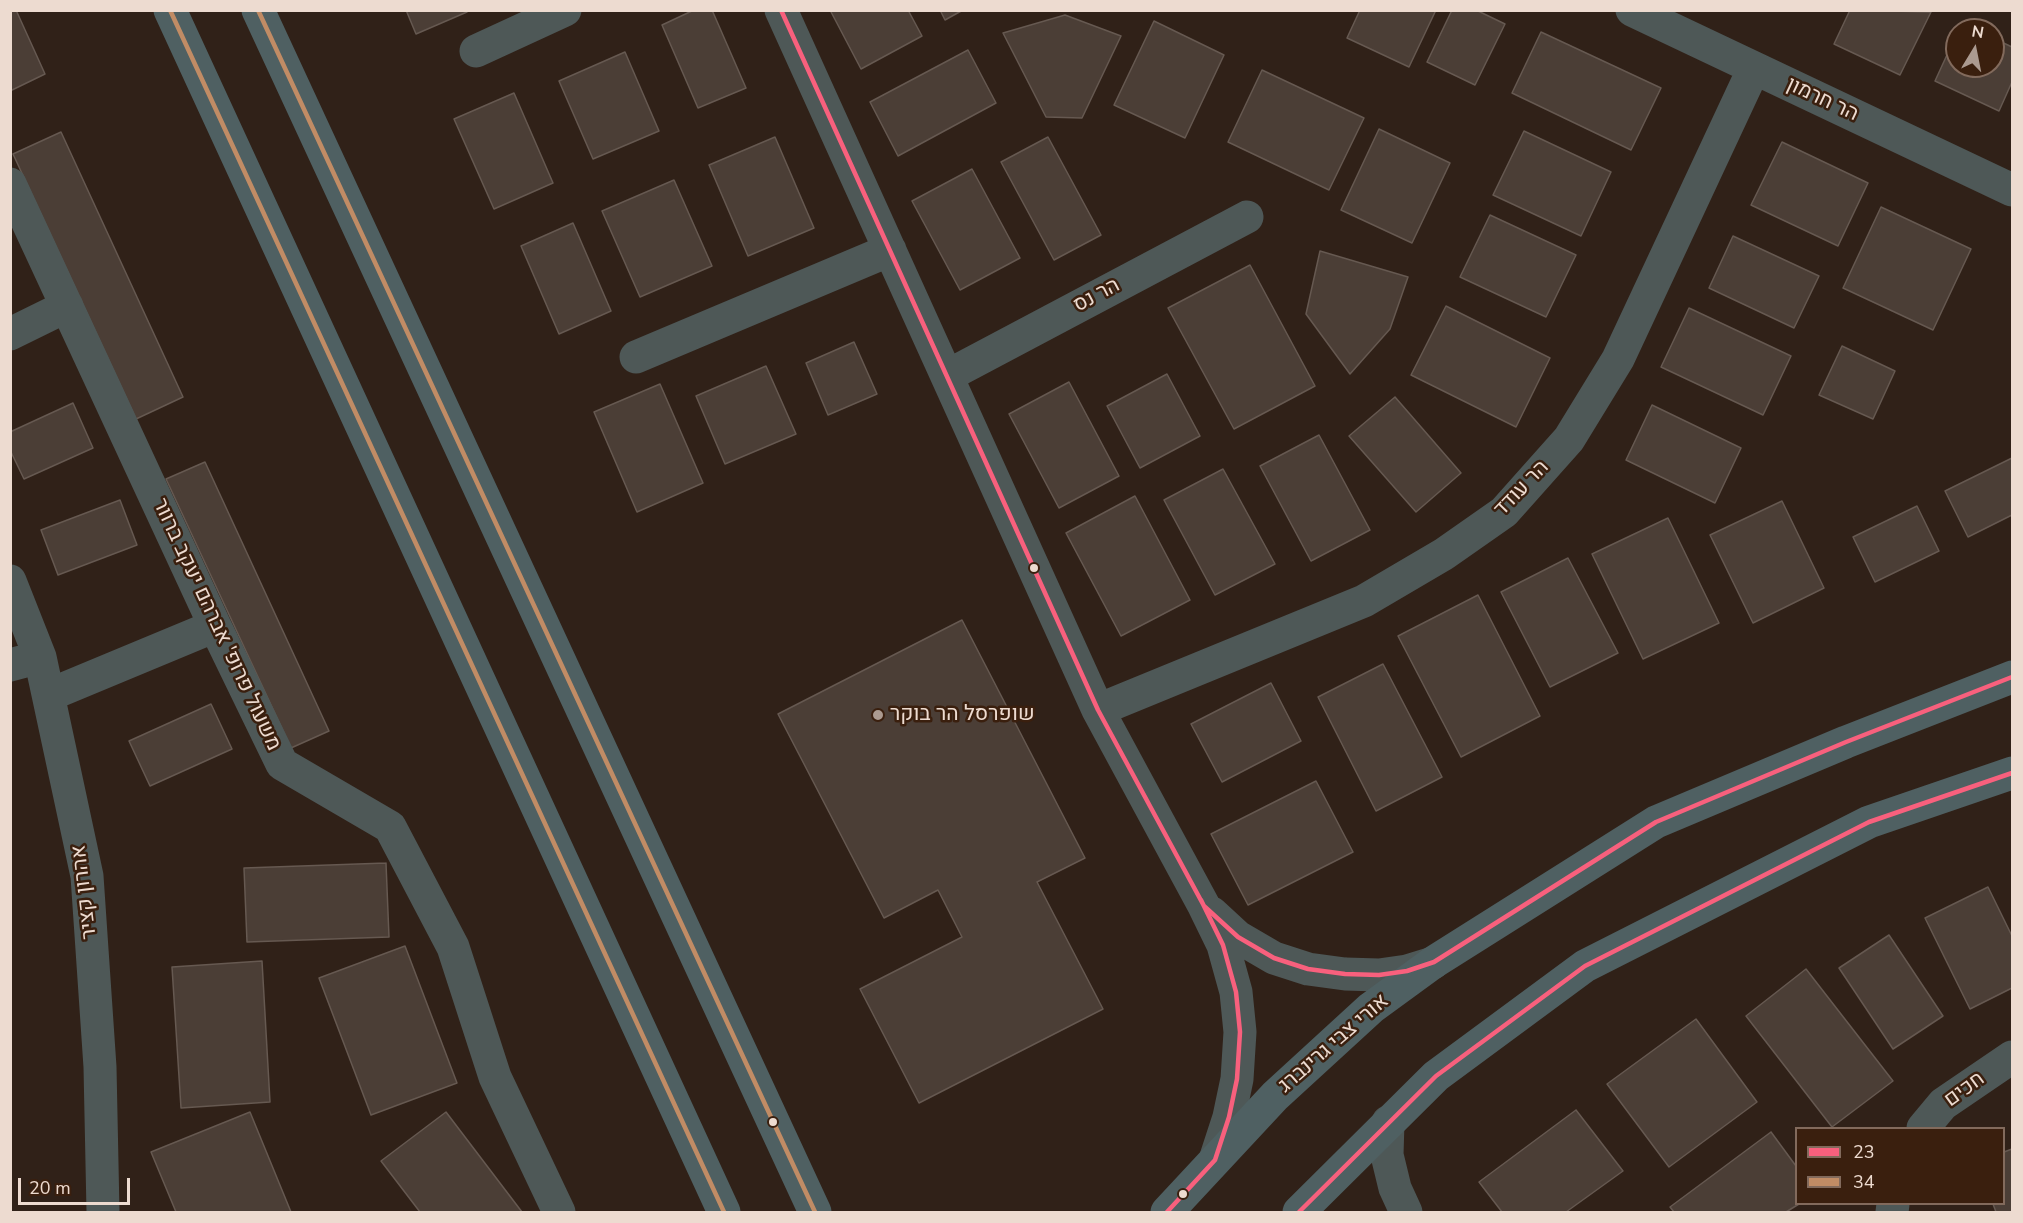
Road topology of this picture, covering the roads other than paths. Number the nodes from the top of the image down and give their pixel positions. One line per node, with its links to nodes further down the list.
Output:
1 (170, 10): 30 (main road)
2 (258, 10): 28 (main road)
3 (565, 10): 6 (street)
4 (781, 10): 11 (street)
5 (1632, 10): 7 (street, הר חרמון)
6 (476, 51)
7 (1754, 68): 9 (street, הר חרמון); 21 (street, הר עודד)
8 (10, 184): 12 (street, משעול פרופ' אברהם יעקב ברוור)
9 (2013, 190)
10 (1246, 217): 15 (street, הר נס)
11 (890, 250): 14 (street); 15 (street)
12 (67, 306): 13 (street); 17 (street, משעול פרופ' אברהם יעקב ברוור)
13 (10, 334)
14 (636, 357)
15 (947, 375): 21 (street)
16 (10, 581): 18 (street, אהרון קציר)
17 (214, 626): 20 (street); 33 (street, משעול פרופ' אברהם יעקב ברוור)
18 (25, 661): 20 (street, אהרון קציר)
19 (2013, 677): 24 (main road, אורי צבי גרינברג)
20 (49, 695): 32 (street, אהרון קציר)
21 (1098, 710): 23 (street)
22 (2013, 773): 26 (main road)
23 (1204, 906): 24 (street); 29 (street)
24 (1434, 962): 29 (main road, אורי צבי גרינברג)
25 (2013, 1057): 27 (street, חכים)
26 (1388, 1122): 38 (main road); 39 (street)
27 (1924, 1127)
28 (787, 1154): 36 (main road); 37 (main road)
29 (1215, 1160): 31 (main road, אורי צבי גרינברג)
30 (707, 1172): 34 (main road); 35 (main road)
31 (1170, 1209)
32 (103, 1212)
33 (560, 1212)
34 (717, 1212)
35 (724, 1212)
36 (814, 1212)
37 (835, 1212)
38 (1299, 1212)
39 (1406, 1212)

